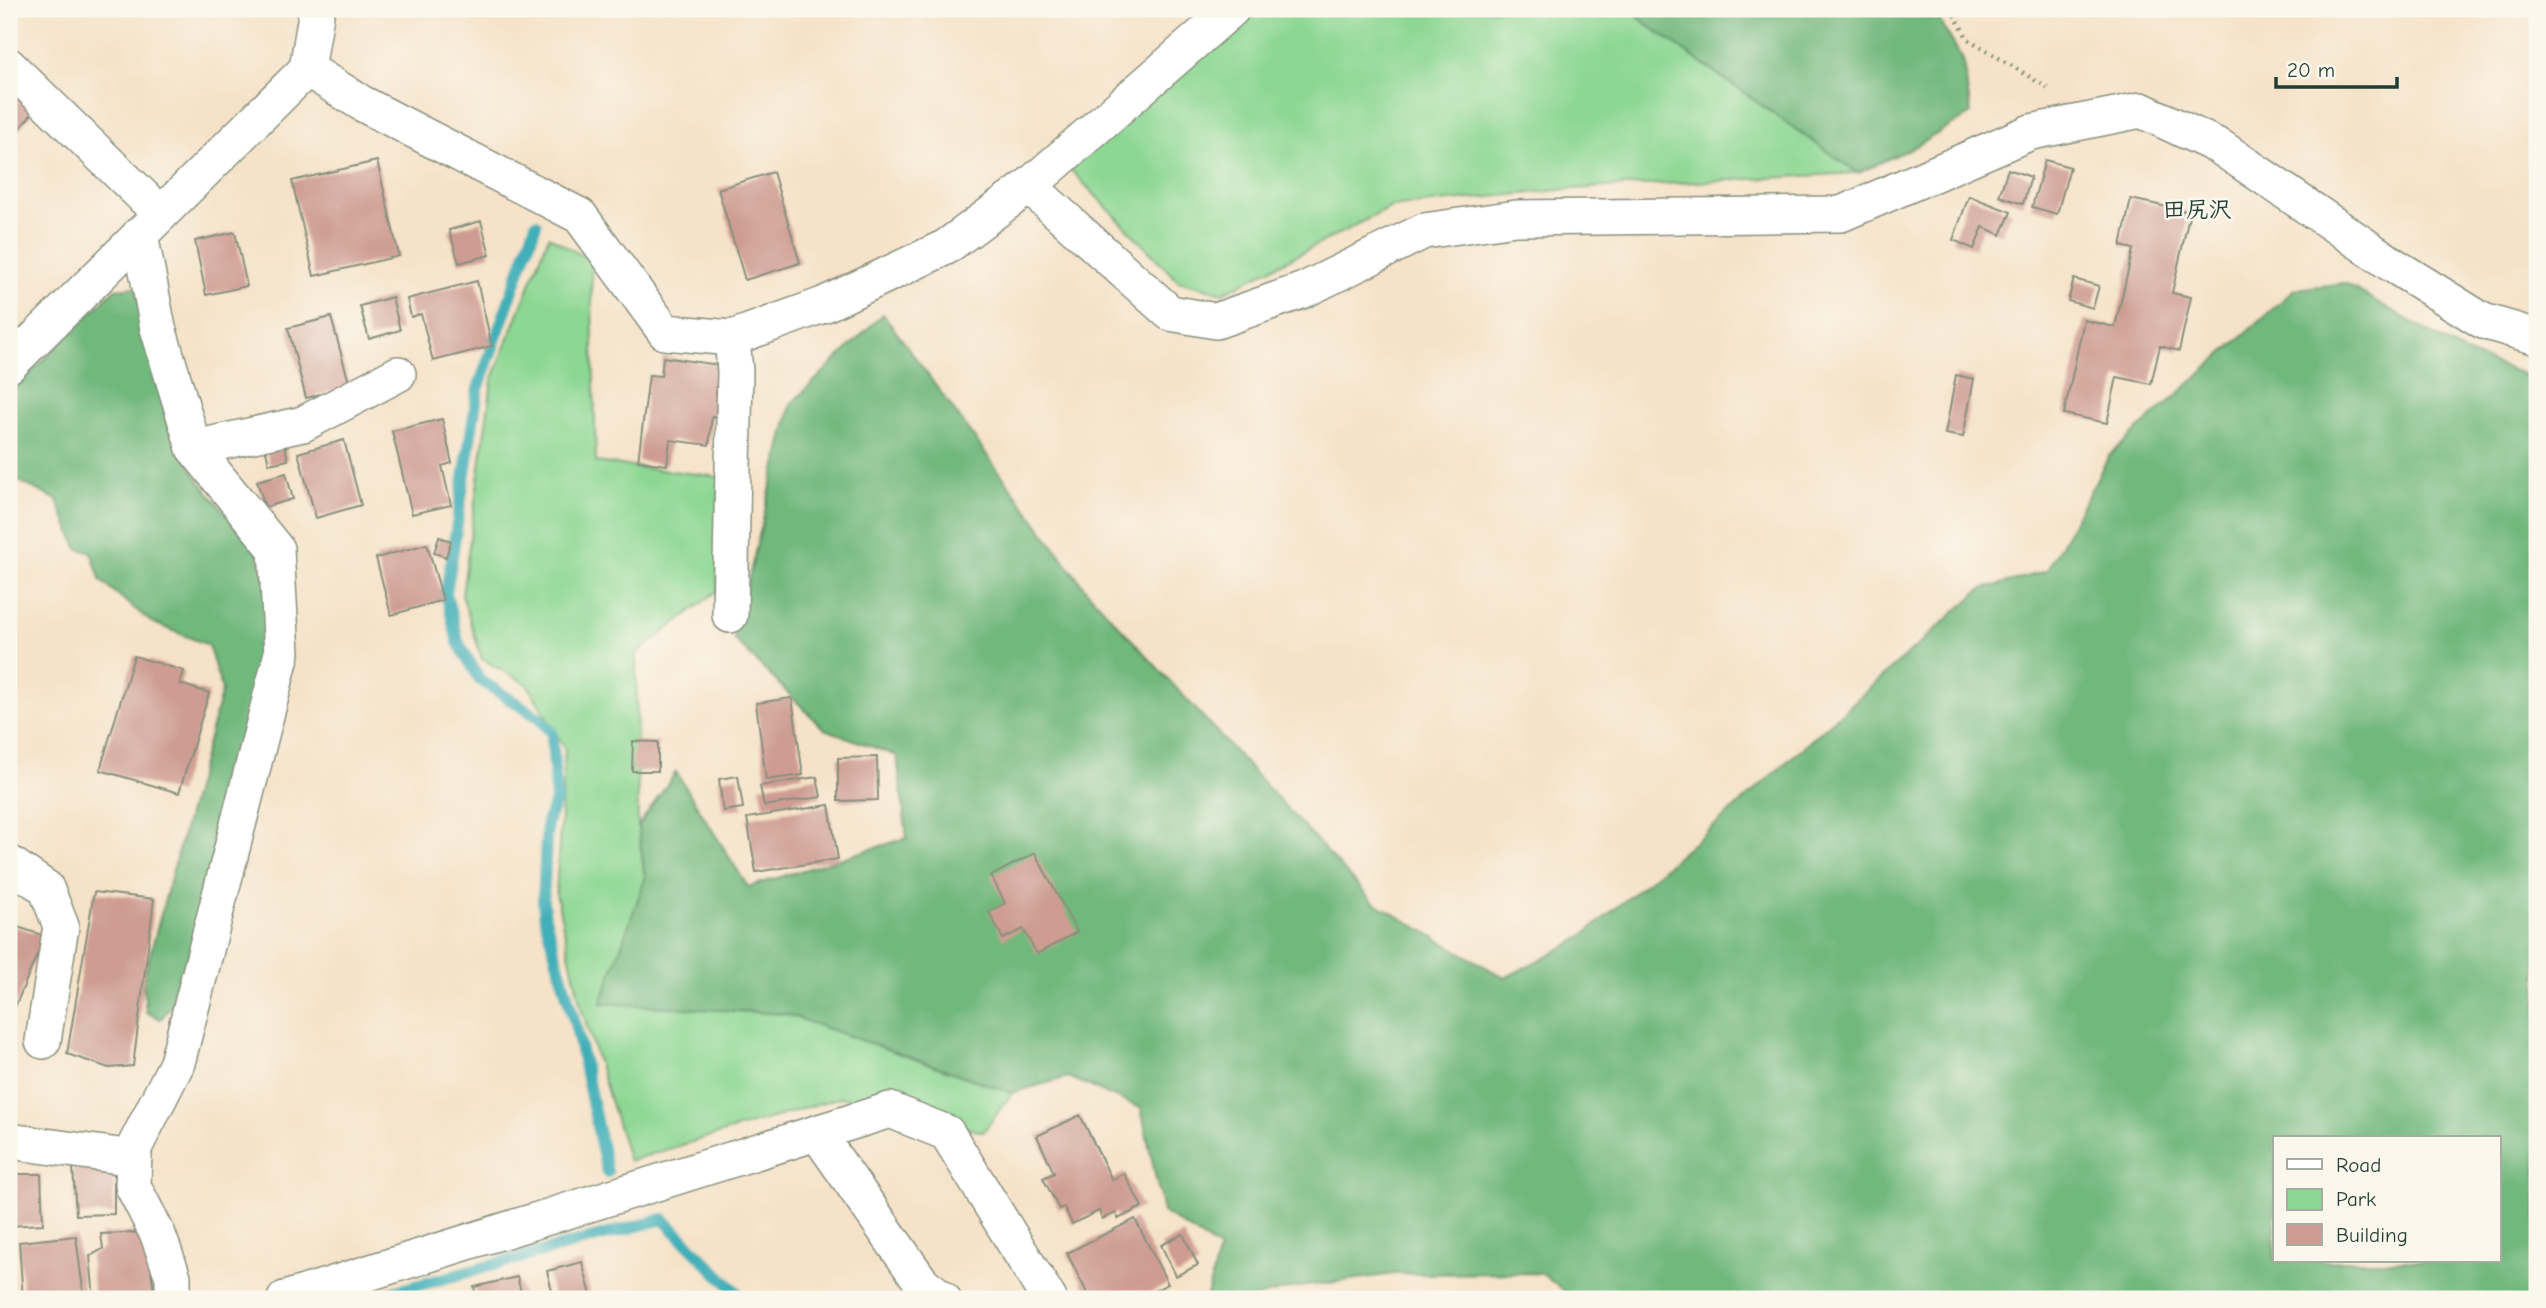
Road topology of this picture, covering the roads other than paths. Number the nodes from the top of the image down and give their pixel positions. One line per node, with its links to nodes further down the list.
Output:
1 (317, 9): 4 (street)
2 (1232, 9): 5 (street)
3 (9, 66): 6 (street)
4 (307, 69): 6 (street); 8 (street)
5 (1030, 186): 7 (street); 8 (street)
6 (150, 224): 9 (street); 11 (street)
7 (2537, 337)
8 (732, 338): 12 (street)
9 (9, 365)
10 (398, 374): 11 (street)
11 (194, 448): 17 (street)
12 (730, 615)
13 (9, 863): 14 (street)
14 (43, 1041)
15 (817, 1133): 19 (street); 20 (street); 21 (street)
16 (9, 1141): 17 (street)
17 (134, 1158): 18 (street)
18 (173, 1299)
19 (285, 1299)
20 (943, 1299)
21 (1049, 1299)

